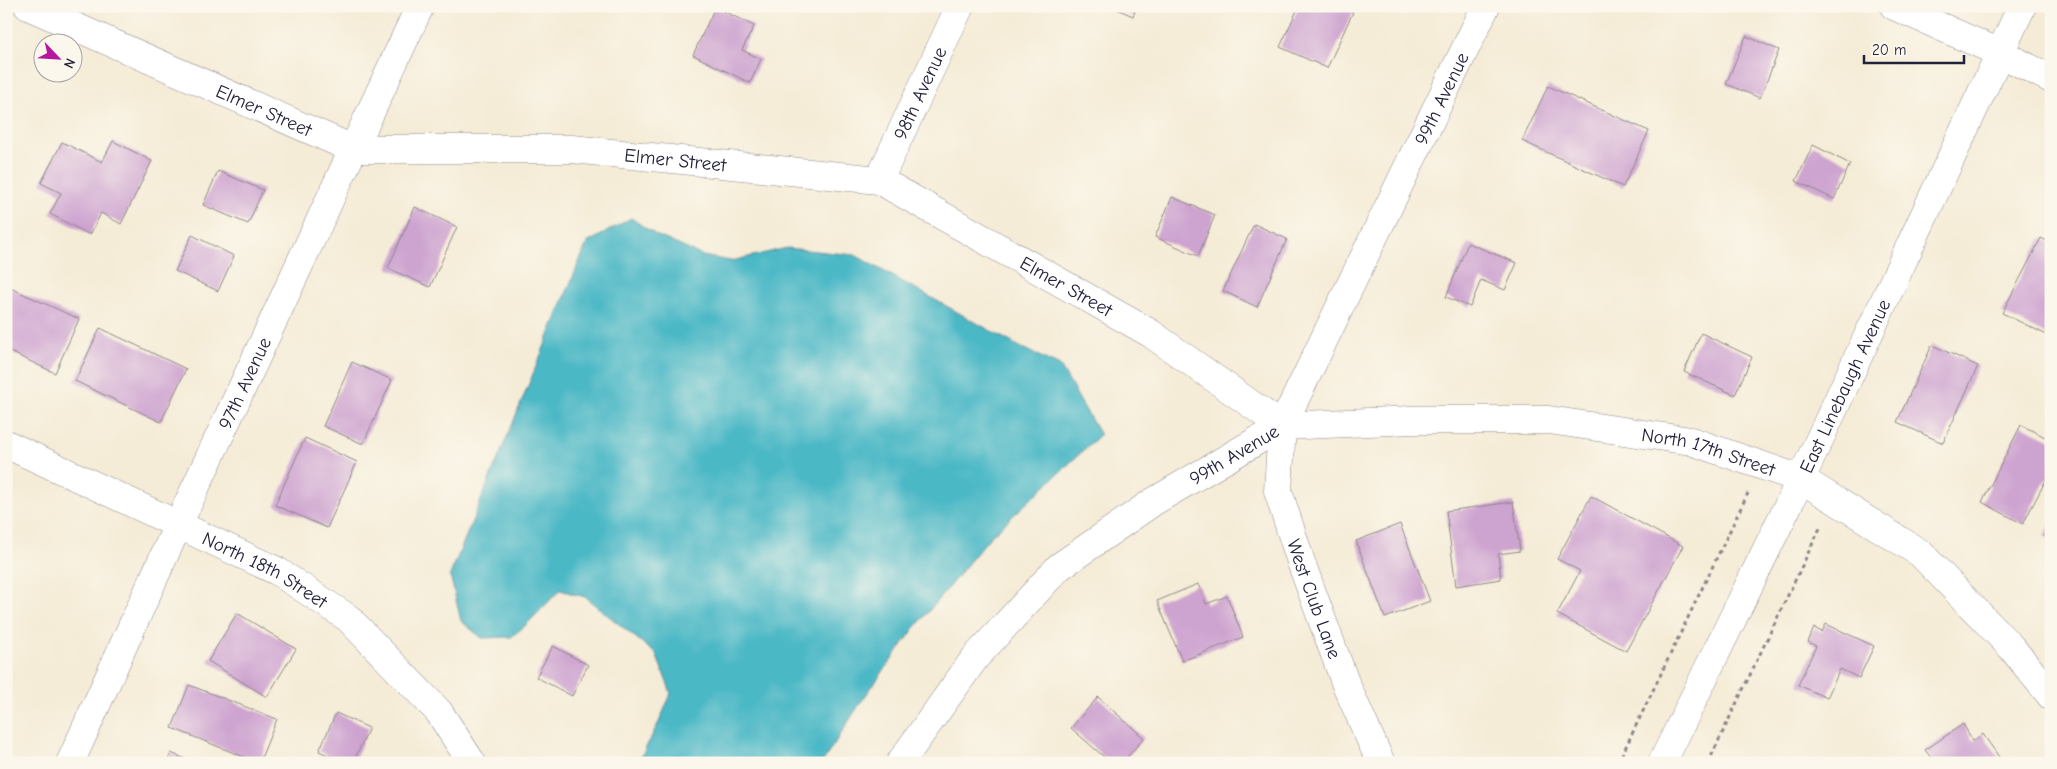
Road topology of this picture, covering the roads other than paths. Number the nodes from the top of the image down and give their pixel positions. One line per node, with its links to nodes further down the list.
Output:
1 (28, 6): 9 (street, Elmer Street)
2 (420, 6): 9 (street, 97th Avenue)
3 (960, 6): 10 (street, 98th Avenue)
4 (1486, 6): 11 (street, 99th Avenue)
5 (1894, 6): 7 (street)
6 (2022, 6): 7 (street, East Linebaugh Avenue)
7 (2000, 53): 8 (street); 13 (street, East Linebaugh Avenue)
8 (2051, 79)
9 (353, 149): 10 (street, Elmer Street); 14 (street, 97th Avenue)
10 (879, 180): 11 (street, Elmer Street)
11 (1282, 426): 13 (street, North 17th Street); 18 (street, 99th Avenue); 19 (street, West Club Lane)
12 (6, 444): 14 (street, North 18th Street)
13 (1801, 479): 15 (street, North 17th Street); 20 (street, East Linebaugh Avenue)
14 (178, 524): 16 (street, 97th Avenue); 17 (street, North 18th Street)
15 (2051, 696)
16 (70, 763)
17 (472, 763)
18 (900, 763)
19 (1382, 763)
20 (1662, 763)

